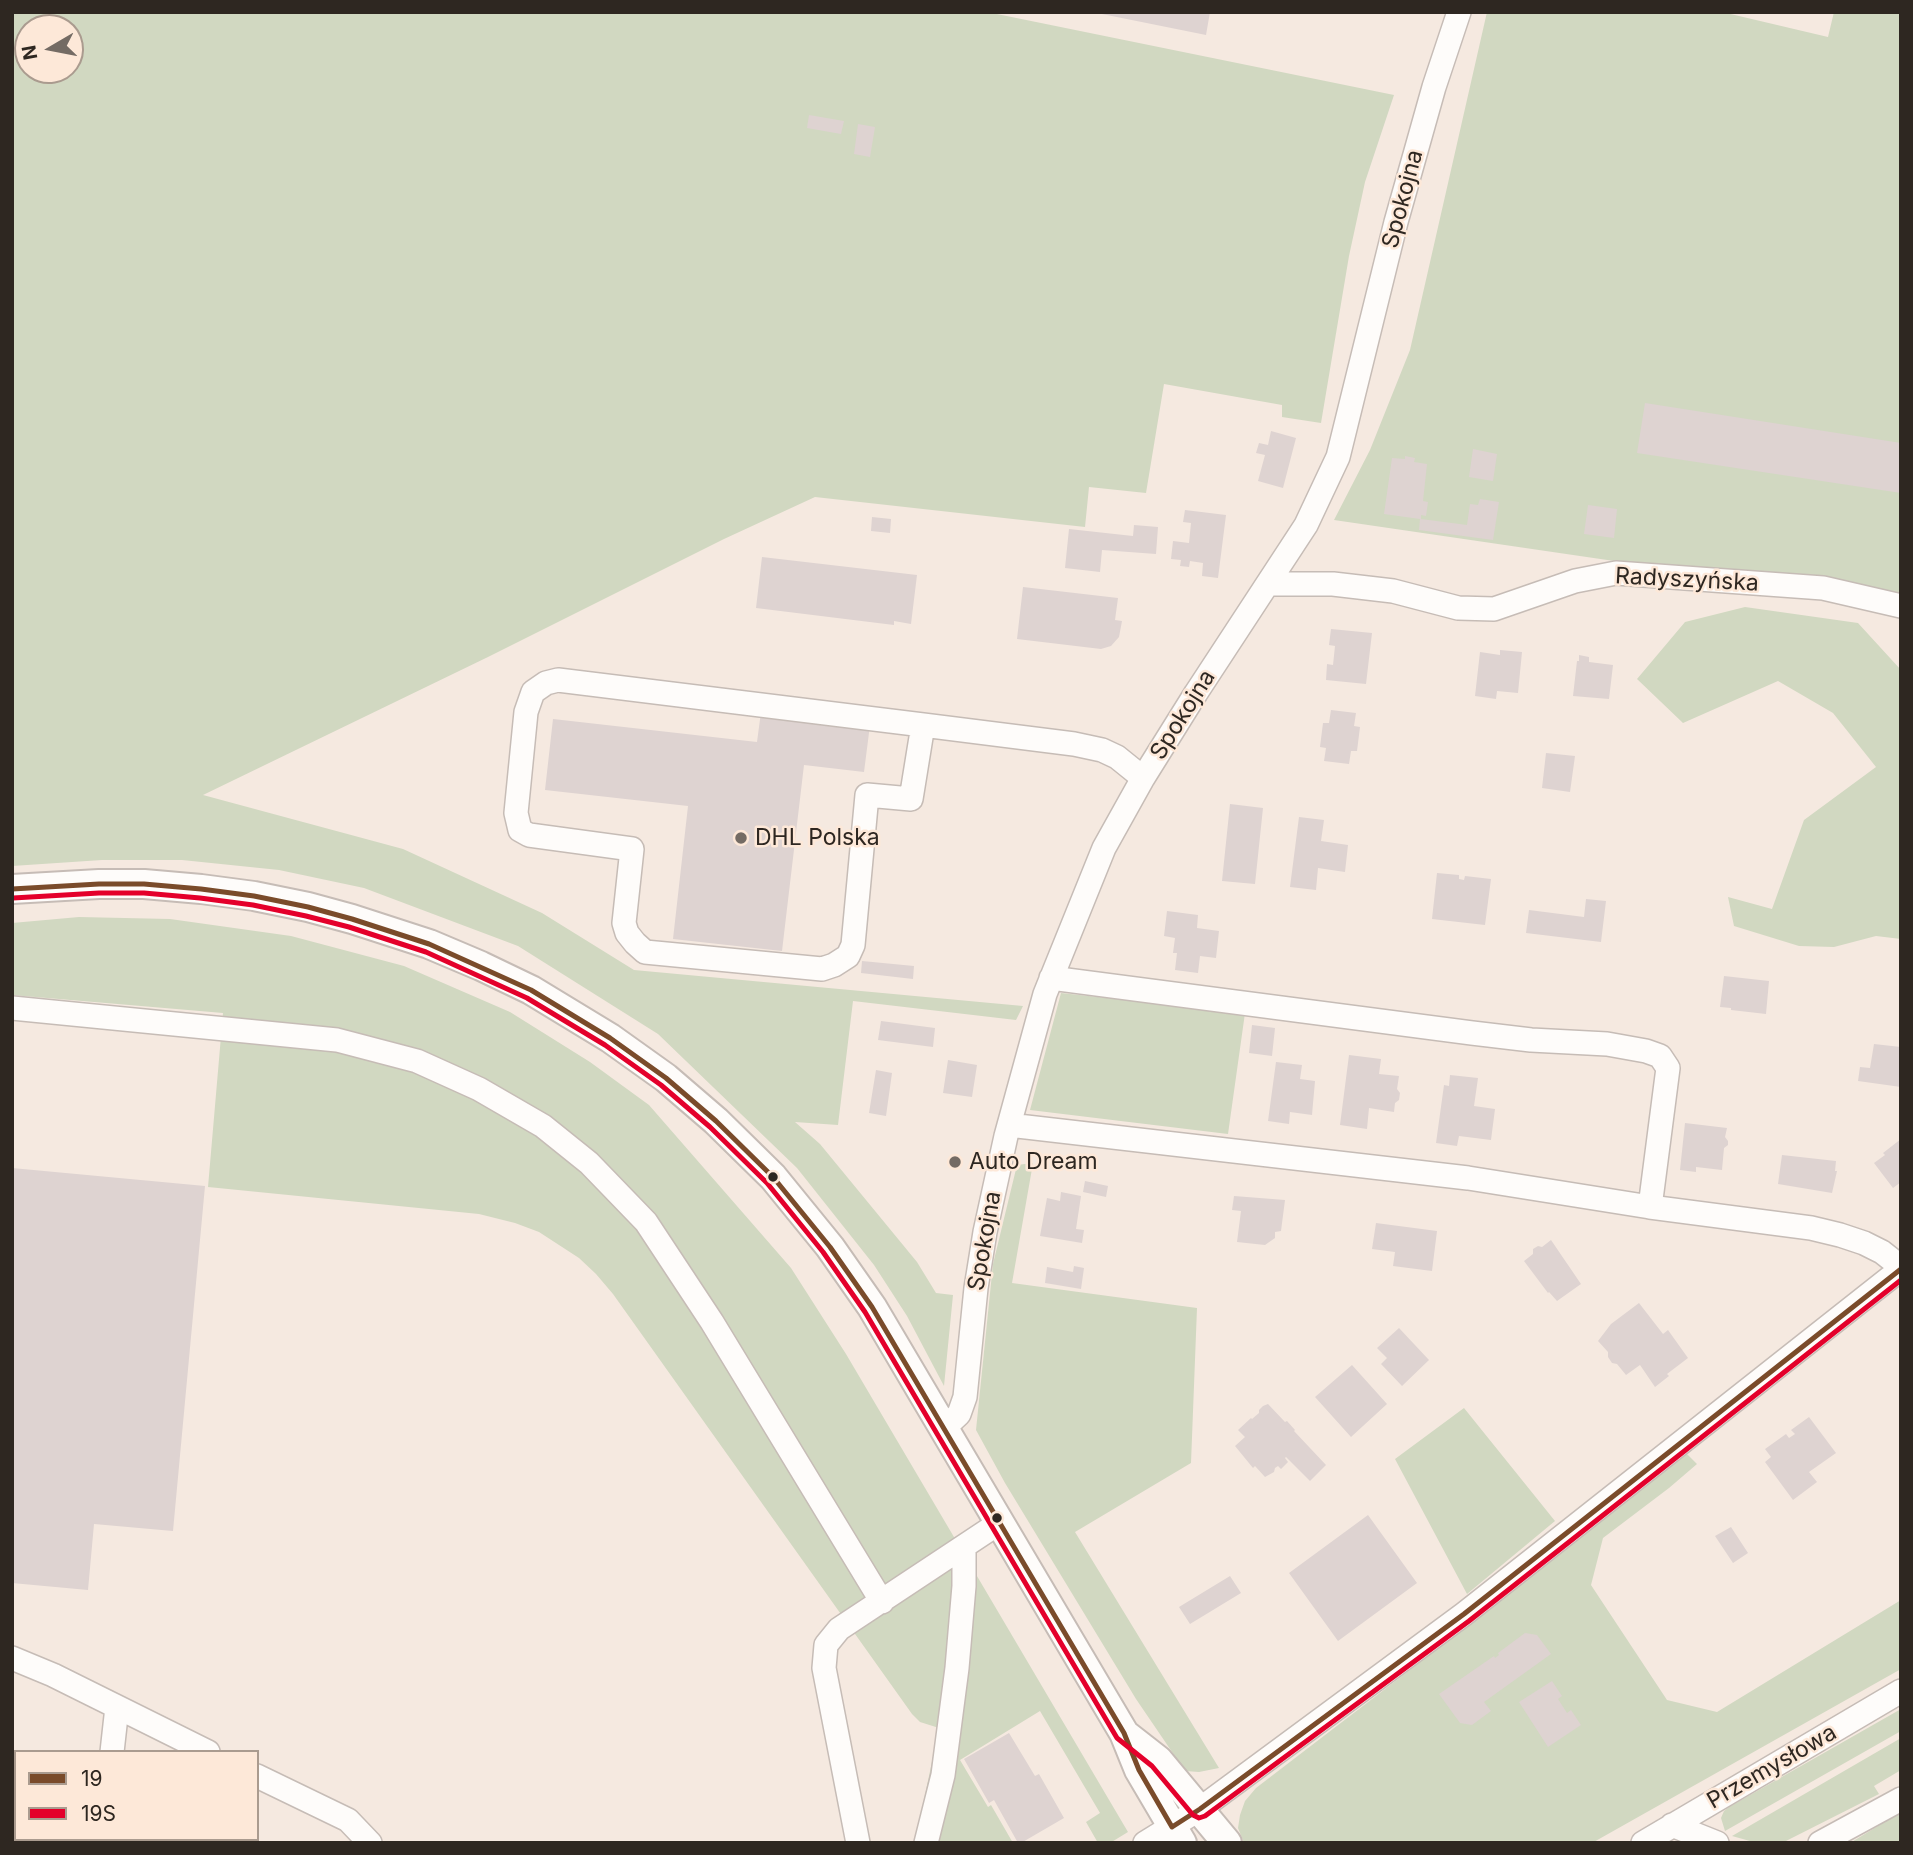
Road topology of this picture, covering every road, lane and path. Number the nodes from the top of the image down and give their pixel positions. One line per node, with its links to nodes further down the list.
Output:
1 (1460, 12): 2 (street, Spokojna)
2 (1268, 584): 3 (street, Radyszyńska); 5 (street, Spokojna)
3 (1901, 607)
4 (923, 725): 4 (street); 5 (street)
5 (1143, 778): 7 (street, Spokojna)
6 (12, 889): 12 (main road)
7 (1051, 978): 9 (street, Spokojna); 10 (street)
8 (12, 1008): 15 (street)
9 (1009, 1125): 10 (street); 12 (street, Spokojna)
10 (1650, 1207): 11 (street)
11 (1901, 1268): 24 (street)
12 (944, 1428): 13 (main road)
13 (999, 1523): 14 (street); 19 (main road)
14 (964, 1547): 15 (street); 29 (street)
15 (881, 1602): 28 (street)
16 (12, 1658): 18 (street)
17 (1901, 1691): 25 (street, Przemysłowa)
18 (117, 1707): 20 (street); 21 (street)
19 (1124, 1733): 24 (main road); 26 (main road)
20 (112, 1750)
21 (204, 1750)
22 (259, 1777): 27 (street)
23 (1901, 1799): 34 (street)
24 (1200, 1809): 26 (street); 31 (main road)
25 (1672, 1825): 32 (street, Przemysłowa); 33 (street)
26 (1177, 1835): 30 (street)
27 (370, 1843)
28 (858, 1843)
29 (926, 1843)
30 (1145, 1843)
31 (1227, 1843)
32 (1643, 1843)
33 (1717, 1843)
34 (1820, 1843)

